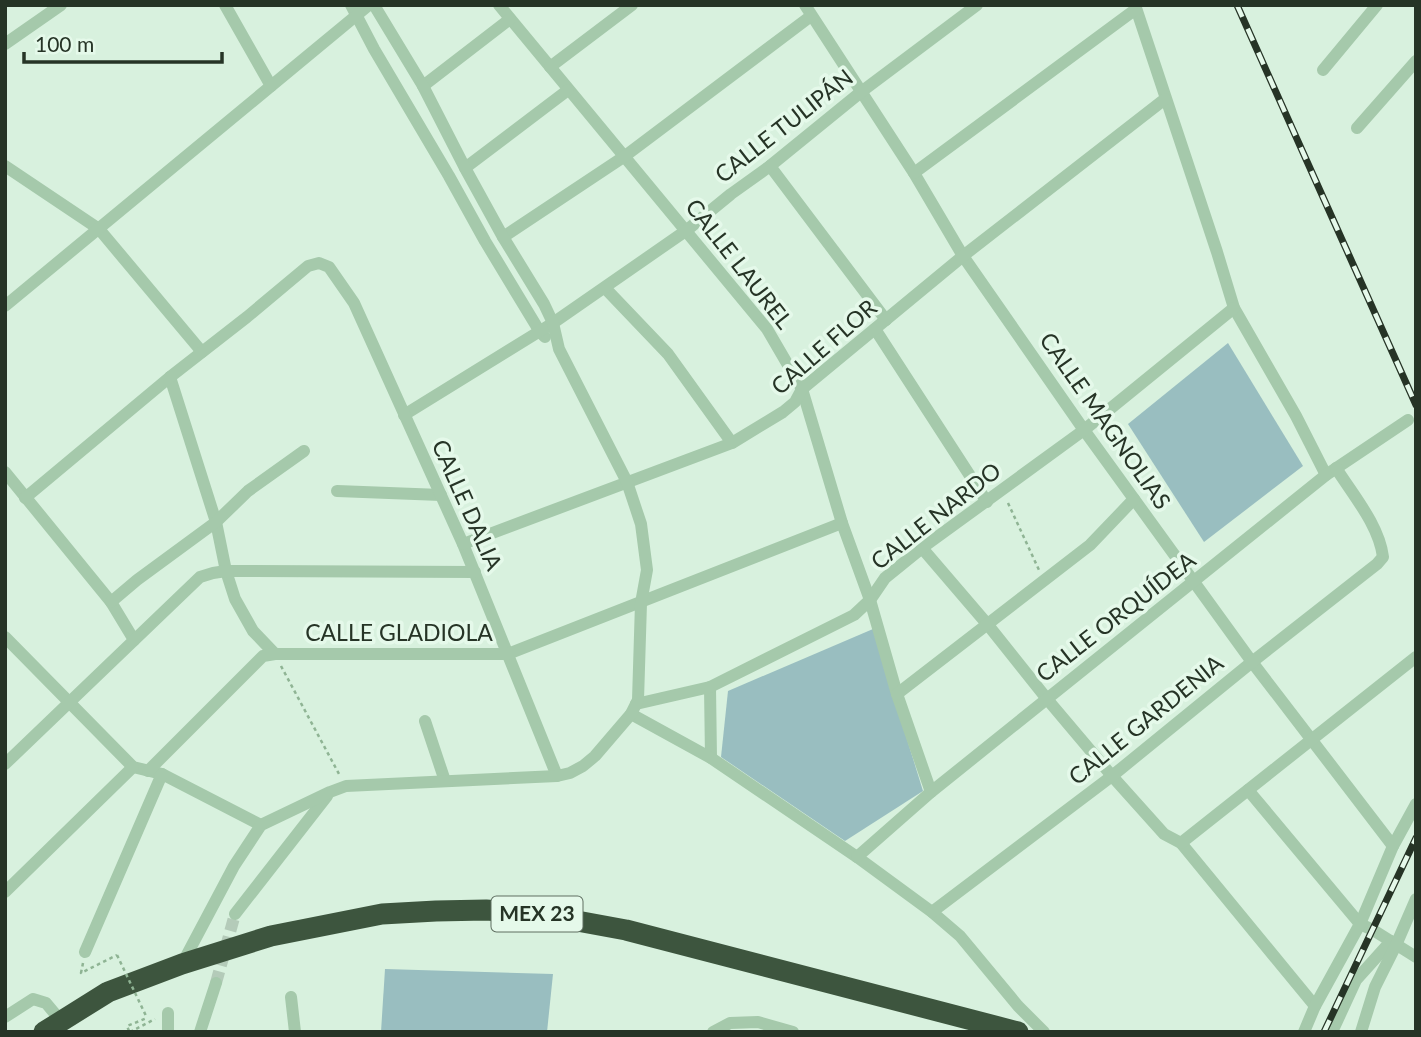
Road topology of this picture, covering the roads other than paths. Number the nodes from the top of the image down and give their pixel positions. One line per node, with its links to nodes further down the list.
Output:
1 (61, 5): 13 (street)
2 (225, 5): 17 (street)
3 (369, 5): 10 (street)
4 (374, 5): 18 (street)
5 (499, 5): 12 (street, CALLE LAUREL)
6 (632, 5): 15 (street)
7 (977, 5): 20 (street, CALLE TULIPÁN)
8 (1377, 5): 16 (street)
9 (1136, 7): 21 (street); 27 (street)
10 (354, 11): 17 (street); 37 (street)
11 (808, 11): 20 (street, CALLE MAGNOLIAS); 23 (street)
12 (510, 19): 15 (street, CALLE LAUREL); 18 (street)
13 (5, 44)
14 (1416, 61): 22 (street)
15 (550, 66): 19 (street, CALLE LAUREL)
16 (1323, 70)
17 (271, 86): 28 (street)
18 (423, 86): 26 (street)
19 (568, 90): 23 (street, CALLE LAUREL); 26 (street)
20 (861, 92): 25 (street, CALLE TULIPÁN); 27 (street, CALLE MAGNOLIAS)
21 (1165, 99): 31 (street, CALLE FLOR); 34 (street)
22 (1357, 128)
23 (625, 156): 29 (street, CALLE LAUREL); 30 (street)
24 (5, 166): 28 (street)
25 (770, 166): 29 (street, CALLE TULIPÁN); 36 (street)
26 (465, 168): 30 (street)
27 (914, 173): 31 (street, CALLE MAGNOLIAS)
28 (99, 229): 33 (street); 39 (street)
29 (687, 230): 32 (street, CALLE TULIPÁN); 41 (street, CALLE LAUREL)
30 (503, 237): 35 (street)
31 (964, 256): 36 (street, CALLE FLOR); 44 (street, CALLE MAGNOLIAS)
32 (605, 288): 35 (street, CALLE TULIPÁN); 45 (street)
33 (5, 306)
34 (1234, 308): 44 (street, CALLE NARDO); 48 (street)
35 (553, 323): 37 (street, CALLE TULIPÁN); 38 (street)
36 (881, 324): 41 (street, CALLE FLOR); 54 (street)
37 (540, 332): 38 (street); 42 (street, CALLE TULIPÁN)
38 (559, 349): 49 (street)
39 (202, 352): 40 (street); 42 (street, CALLE DALIA)
40 (170, 377): 52 (street); 55 (street)
41 (802, 389): 45 (street, CALLE FLOR); 56 (street, CALLE LAUREL)
42 (404, 415): 51 (street, CALLE DALIA)
43 (1408, 420): 48 (street, CALLE ORQUÍDEA)
44 (1084, 430): 53 (street, CALLE MAGNOLIAS); 54 (street, CALLE NARDO)
45 (732, 443): 49 (street, CALLE FLOR)
46 (304, 451): 55 (street)
47 (5, 472): 52 (street)
48 (1331, 472): 61 (street, CALLE ORQUÍDEA); 71 (street, CALLE GARDENIA)
49 (627, 482): 57 (street, CALLE FLOR); 64 (street)
50 (337, 491): 51 (street)
51 (441, 495): 57 (street, CALLE DALIA)
52 (25, 498): 63 (street)
53 (1134, 499): 61 (street, CALLE MAGNOLIAS); 65 (street)
54 (987, 502): 58 (street, CALLE NARDO)
55 (216, 522): 59 (street); 63 (street)
56 (842, 523): 62 (street, CALLE LAUREL); 64 (street, CALLE GLADIOLA)
57 (463, 544): 60 (street, CALLE DALIA)
58 (922, 548): 62 (street, CALLE NARDO); 65 (street)
59 (226, 572): 60 (street); 67 (street); 68 (street)
60 (475, 572): 69 (street, CALLE DALIA)
61 (1194, 583): 71 (street, CALLE MAGNOLIAS); 74 (street, CALLE ORQUÍDEA)
62 (870, 600): 72 (street, CALLE NARDO); 73 (street, CALLE LAUREL)
63 (111, 602): 67 (street)
64 (642, 603): 69 (street, CALLE GLADIOLA); 76 (street)
65 (988, 625): 73 (street); 74 (street)
66 (5, 638): 75 (street)
67 (134, 640): 75 (street)
68 (275, 654): 69 (street, CALLE GLADIOLA); 82 (street, CALLE GLADIOLA)
69 (508, 654): 84 (street, CALLE DALIA)
70 (1416, 657): 78 (street)
71 (1252, 662): 78 (street, CALLE MAGNOLIAS); 85 (street, CALLE GARDENIA)
72 (710, 687): 76 (street, CALLE NARDO); 79 (street)
73 (897, 694): 89 (street, CALLE LAUREL)
74 (1047, 699): 85 (street); 89 (street, CALLE ORQUÍDEA)
75 (69, 702): 80 (street); 81 (street)
76 (634, 709): 79 (street); 84 (street)
77 (425, 721): 86 (street)
78 (1312, 739): 87 (street); 93 (street, CALLE MAGNOLIAS)
79 (711, 758): 94 (street)
80 (5, 764)
81 (133, 767): 82 (street); 95 (street)
82 (148, 771): 83 (street)
83 (162, 774): 91 (street); 101 (street)
84 (557, 776): 86 (street)
85 (1112, 776): 92 (street); 97 (street, CALLE GARDENIA)
86 (445, 781): 88 (street)
87 (1248, 790): 92 (street); 99 (street)
88 (330, 792): 91 (street); 98 (street)
89 (931, 792): 94 (street, CALLE ORQUÍDEA)
90 (1416, 804): 93 (street)
91 (261, 825): 103 (street)
92 (1181, 843): 106 (street)
93 (1393, 846): 99 (street)
94 (857, 857): 97 (street)
95 (5, 892)
96 (1416, 899): 100 (street)
97 (932, 912): 116 (street)
98 (235, 914)
99 (1360, 924): 100 (street); 106 (street)
100 (1394, 943): 102 (street); 118 (street); 119 (street)
101 (85, 952)
102 (1416, 957)
103 (182, 964): 109 (highway, MEX 23); 115 (highway, MEX 23)
104 (216, 984): 111 (street)
105 (290, 997): 112 (street)
106 (1315, 1006): 117 (street)
107 (168, 1013): 110 (street)
108 (5, 1017): 109 (street)
109 (52, 1026)
110 (168, 1032)
111 (200, 1032)
112 (295, 1032)
113 (713, 1032): 114 (street)
114 (793, 1032)
115 (1018, 1032)
116 (1044, 1032)
117 (1304, 1032)
118 (1332, 1032)
119 (1361, 1032)

